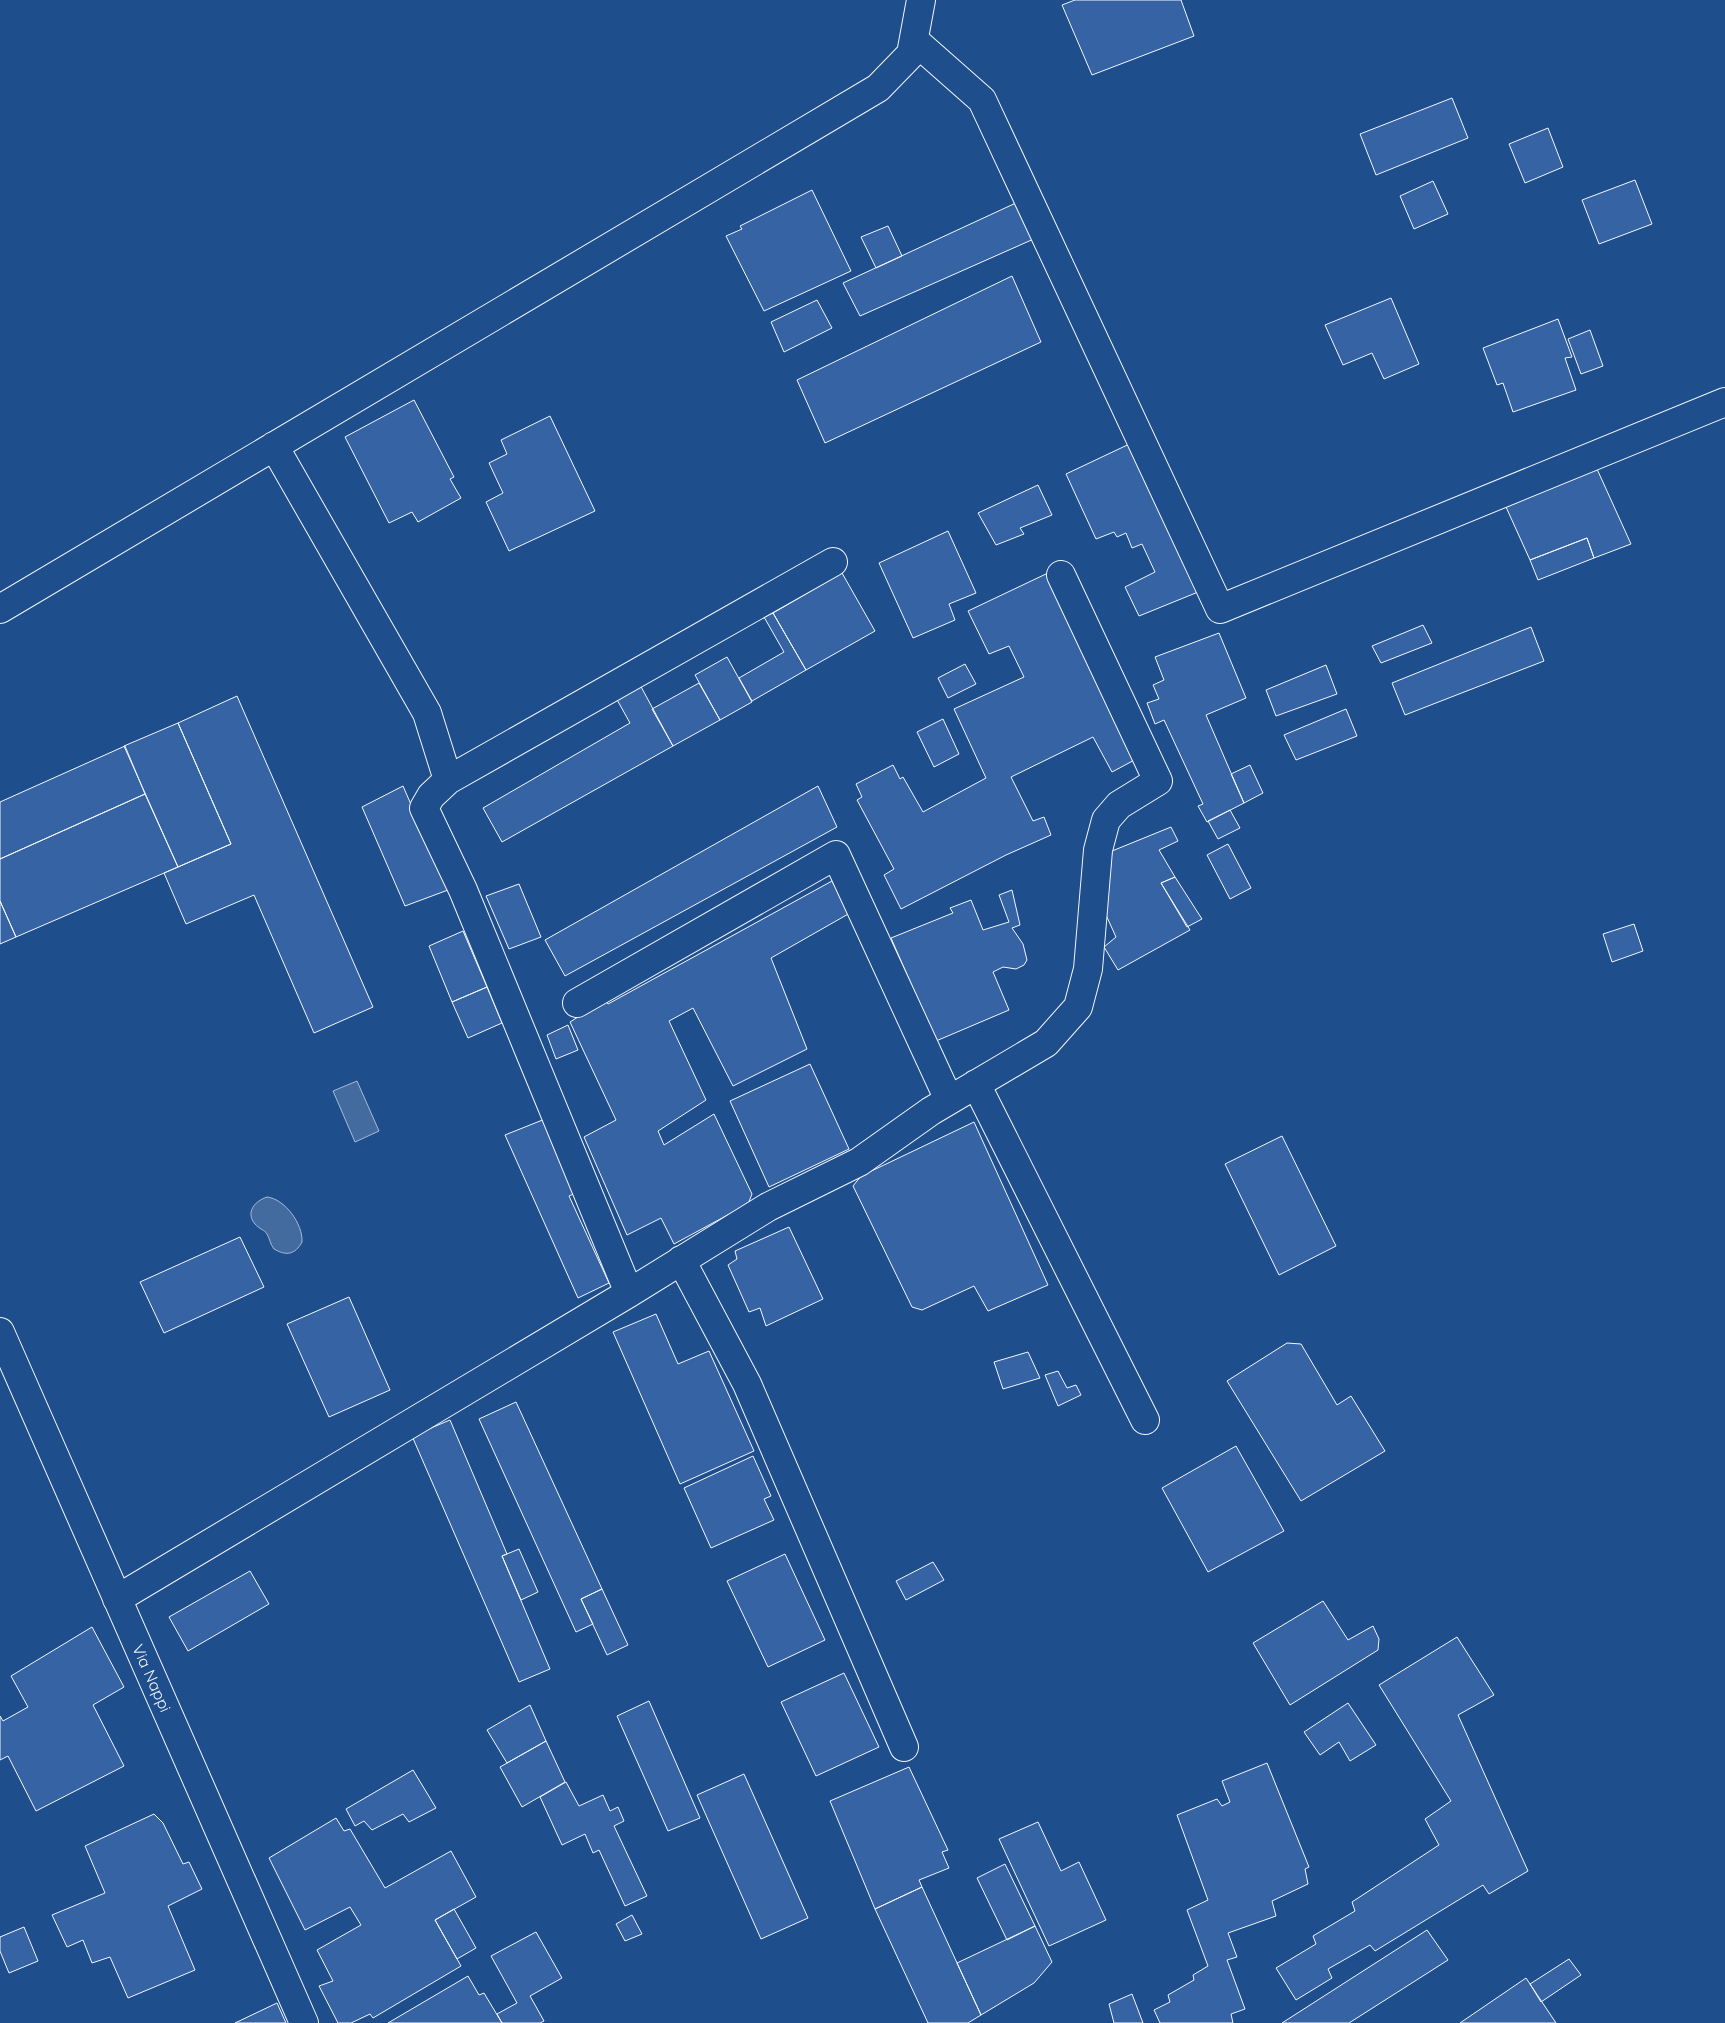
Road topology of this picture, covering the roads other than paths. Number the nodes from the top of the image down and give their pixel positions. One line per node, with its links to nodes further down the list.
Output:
1 (921, 0): 2 (street)
2 (914, 40): 3 (street); 4 (street)
3 (1725, 402)
4 (274, 446): 7 (street); 8 (street)
5 (834, 562): 8 (street)
6 (1062, 575): 10 (street)
7 (0, 609)
8 (448, 780): 13 (street)
9 (577, 1003): 11 (street)
10 (976, 1084): 11 (street); 15 (street)
11 (949, 1100): 12 (street)
12 (681, 1260): 13 (street); 17 (street)
13 (629, 1293): 16 (street)
14 (0, 1332): 16 (street, Via Nappi)
15 (1145, 1420)
16 (117, 1599): 18 (street, Via Nappi)
17 (904, 1747)
18 (304, 2023)

